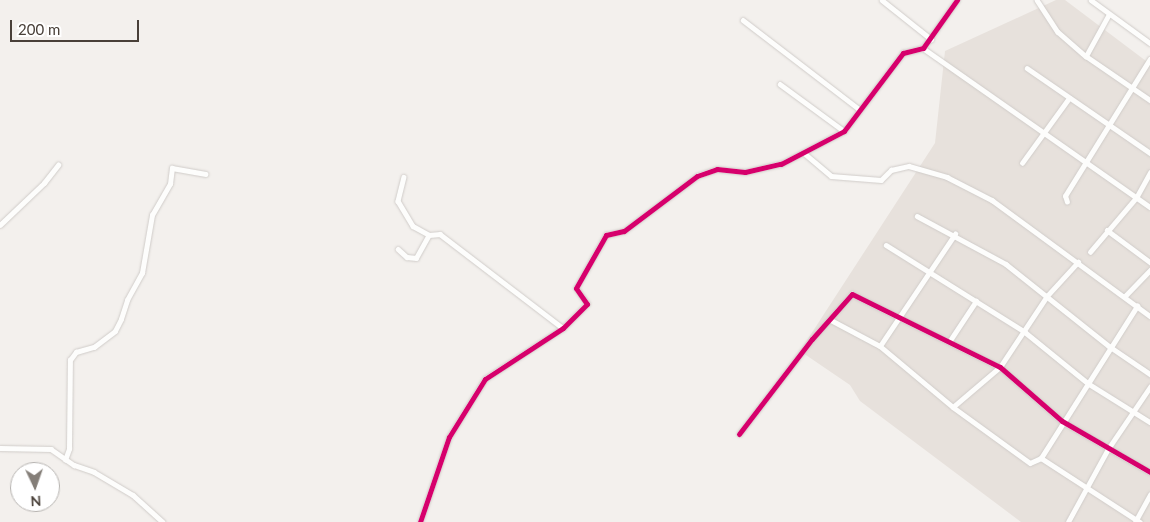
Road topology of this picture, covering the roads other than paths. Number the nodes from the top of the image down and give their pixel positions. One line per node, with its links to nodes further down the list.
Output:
1 (882, 0): 7 (street)
2 (957, 0): 7 (street)
3 (1037, 0): 10 (street)
4 (1091, 0): 5 (street)
5 (1108, 16): 8 (street); 10 (street)
6 (743, 20): 17 (street)
7 (930, 39): 9 (street)
8 (1150, 43)
9 (923, 48): 17 (street); 20 (street)
10 (1086, 56): 14 (street)
11 (1150, 59): 14 (street)
12 (1027, 68): 15 (street)
13 (780, 84): 19 (street)
14 (1133, 88): 16 (street); 18 (street)
15 (1069, 98): 18 (street); 20 (street)
16 (1150, 100)
17 (859, 109): 19 (street)
18 (1108, 126): 22 (street); 24 (street)
19 (844, 131): 21 (street)
20 (1043, 133): 23 (street); 24 (street)
21 (804, 153): 40 (street); 51 (street)
22 (1150, 153)
23 (1022, 163)
24 (1084, 163): 29 (street); 30 (street)
25 (58, 165): 33 (street)
26 (1150, 173): 29 (street)
27 (205, 174): 68 (street)
28 (404, 177): 36 (street)
29 (1136, 198): 31 (street); 34 (street)
30 (1067, 202)
31 (1150, 207)
32 (917, 216): 35 (street)
33 (0, 225)
34 (1107, 230): 39 (street); 41 (street)
35 (955, 234): 43 (street); 44 (street)
36 (428, 235): 38 (street); 51 (street)
37 (886, 245): 43 (street)
38 (398, 249)
39 (1090, 252)
40 (1078, 262): 44 (street); 45 (street)
41 (1150, 262)
42 (1150, 270): 45 (street)
43 (926, 272): 46 (street); 49 (street)
44 (1047, 296): 52 (street); 55 (street)
45 (1125, 296): 47 (street)
46 (976, 301): 52 (street); 53 (street)
47 (1137, 306): 48 (street); 55 (street)
48 (1150, 316)
49 (898, 318): 50 (street); 53 (street); 54 (street)
50 (830, 320): 54 (street); 64 (street)
51 (563, 328): 74 (street)
52 (1025, 332): 56 (street); 58 (street)
53 (950, 342): 56 (street)
54 (880, 346): 60 (street)
55 (1109, 346): 57 (street); 58 (street)
56 (1000, 367): 60 (street); 62 (street)
57 (1150, 374)
58 (1089, 384): 61 (street); 62 (street)
59 (1150, 387): 61 (street)
60 (953, 407): 67 (street)
61 (1134, 412): 63 (street); 66 (street)
62 (1062, 421): 66 (street); 67 (street)
63 (1150, 422)
64 (739, 434)
65 (0, 448): 68 (street)
66 (1108, 449): 69 (street); 70 (street)
67 (1042, 458): 70 (street)
68 (65, 460): 73 (street)
69 (1150, 472)
70 (1087, 488): 72 (street); 75 (street)
71 (1150, 495): 72 (street)
72 (1137, 521)
73 (163, 522)
74 (420, 522)
75 (1068, 522)

